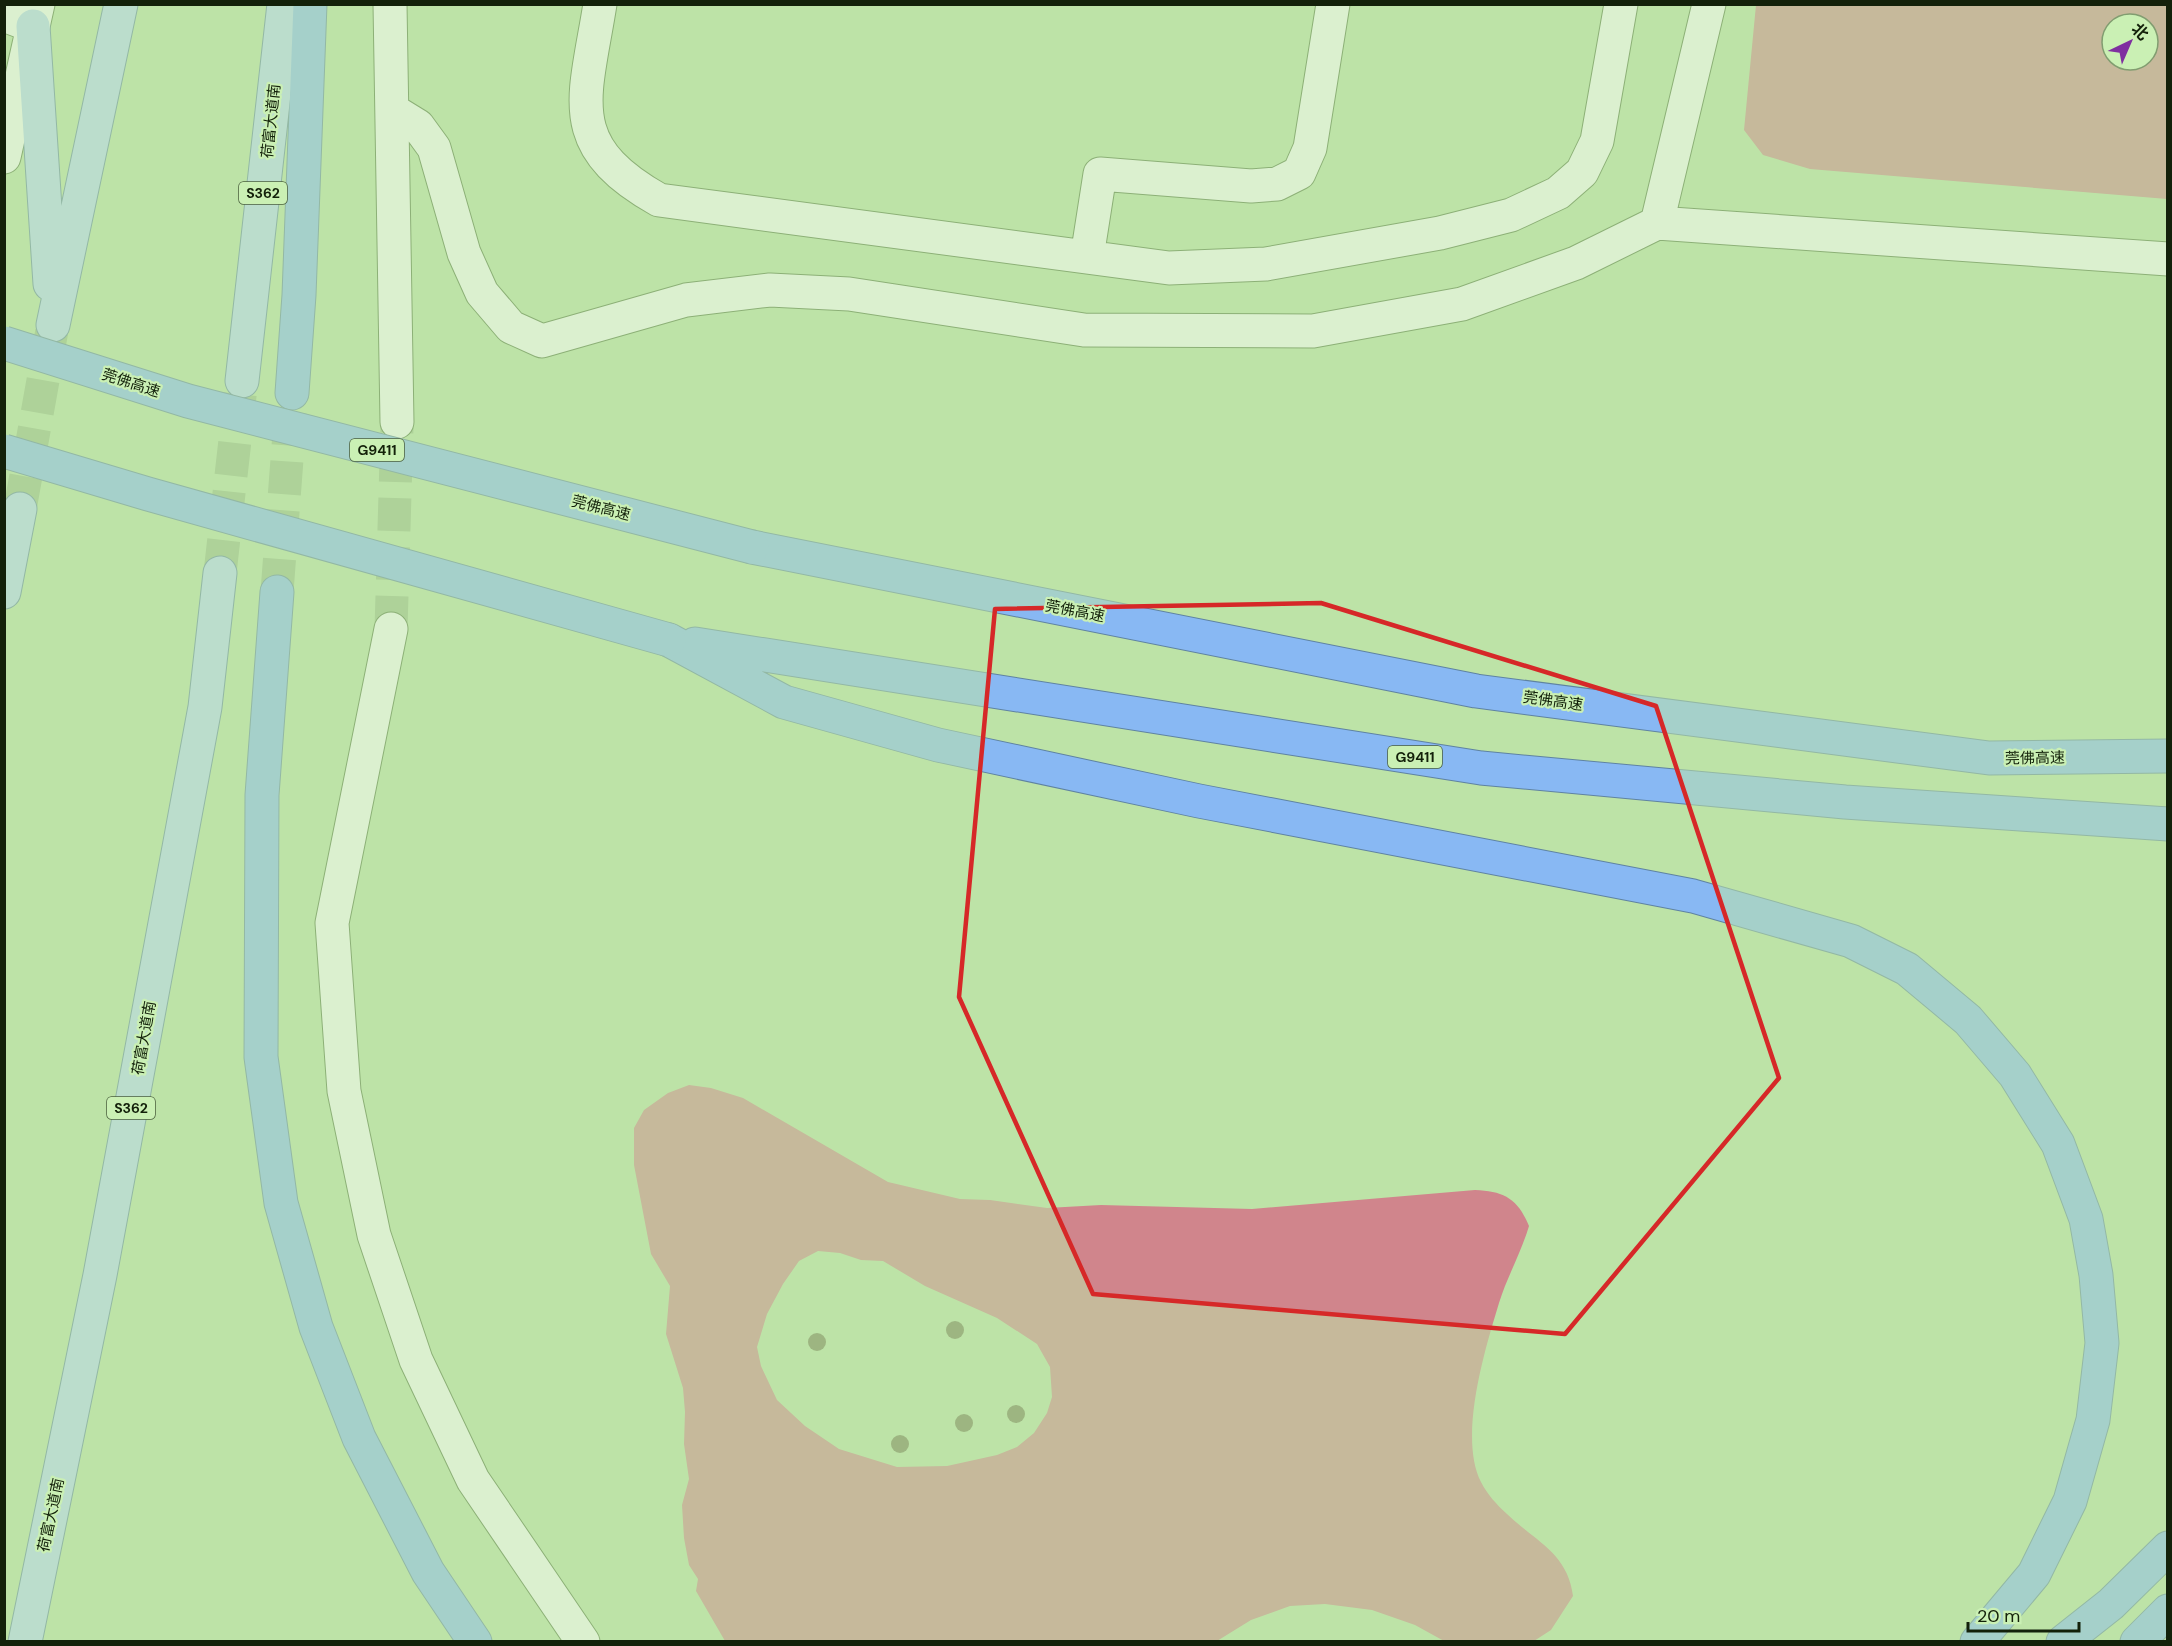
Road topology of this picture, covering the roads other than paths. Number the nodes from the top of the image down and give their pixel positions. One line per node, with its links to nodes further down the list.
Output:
1 (121, 4): 9 (main road)
2 (284, 4): 16 (main road, 荷富大道南 / S362)
3 (310, 4): 17 (highway)
4 (390, 4): 10 (street)
5 (600, 4): 13 (street)
6 (1333, 4): 13 (street)
7 (1621, 4): 13 (street)
8 (1709, 4): 12 (street)
9 (25, 15): 11 (street)
10 (392, 110): 12 (street); 18 (street)
11 (4, 157)
12 (1657, 223): 14 (street)
13 (1087, 257)
14 (2168, 259)
15 (4, 343): 26 (highway, 莞佛高速 / G9411, bridge)
16 (242, 381)
17 (292, 393)
18 (397, 422)
19 (4, 451): 25 (highway, G9411, bridge)
20 (20, 509): 22 (main road)
21 (220, 573): 30 (main road, 荷富大道南 / S362)
22 (4, 592)
23 (277, 592): 31 (highway)
24 (391, 629): 32 (street)
25 (669, 640): 27 (highway, G9411); 33 (highway)
26 (2168, 756)
27 (2168, 824)
28 (2168, 1548): 34 (highway)
29 (2168, 1611): 35 (highway)
30 (25, 1641)
31 (476, 1641)
32 (583, 1641)
33 (1977, 1641)
34 (2063, 1641)
35 (2136, 1641)

